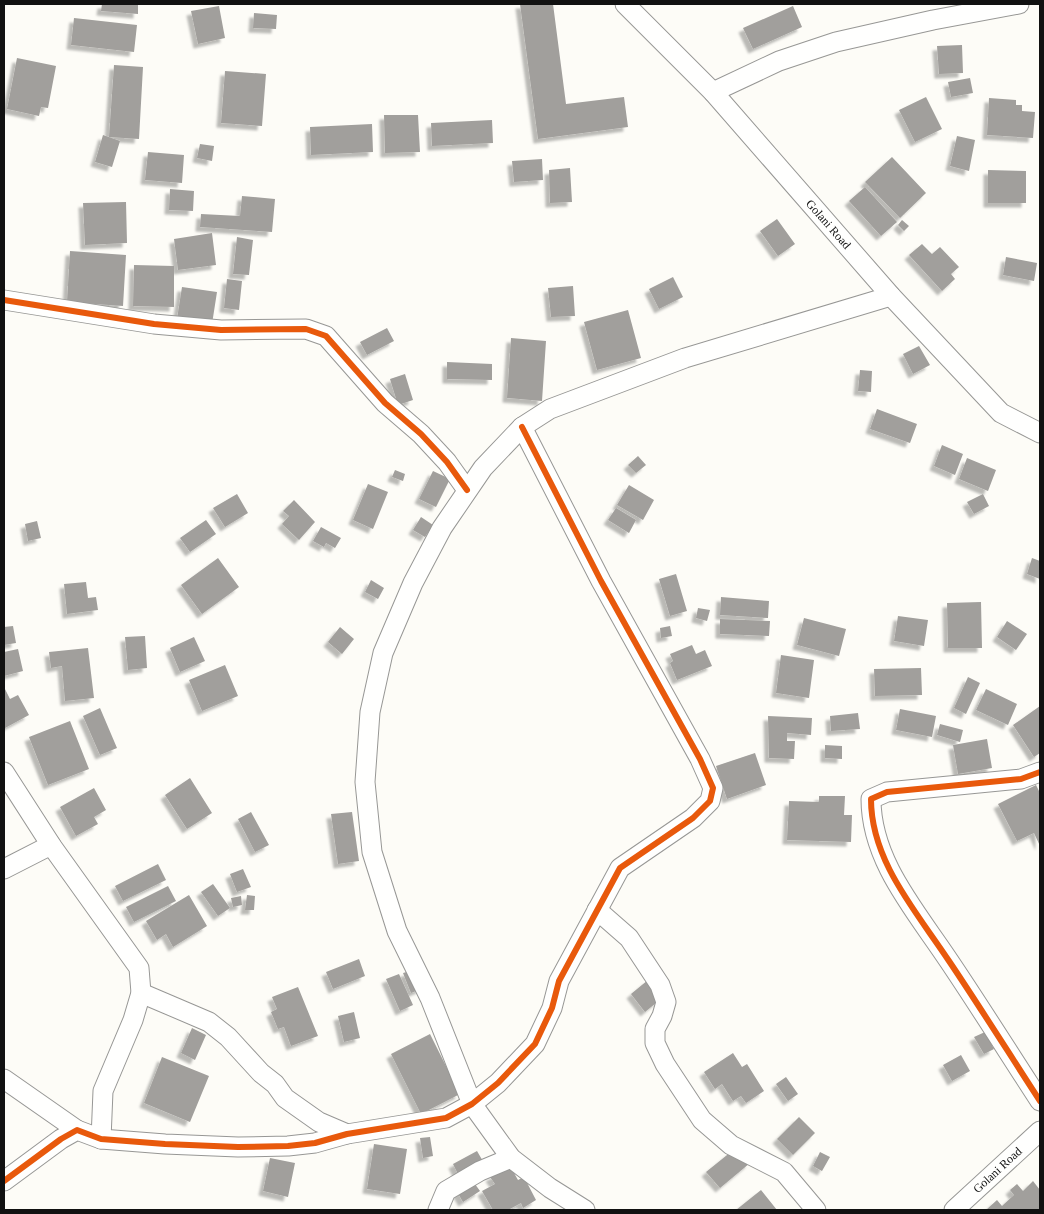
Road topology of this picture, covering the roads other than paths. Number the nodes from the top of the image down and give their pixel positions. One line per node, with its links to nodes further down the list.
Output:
1 (625, 4): 3 (street, Golani Road)
2 (1019, 4): 3 (street)
3 (713, 92): 5 (street, Golani Road)
4 (4, 283): 6 (street)
5 (892, 296): 7 (street); 8 (street, Golani Road)
6 (4, 300): 9 (street)
7 (522, 427): 9 (street); 14 (street)
8 (1040, 432)
9 (467, 490): 18 (street)
10 (4, 772): 12 (street)
11 (1040, 772): 17 (street)
12 (51, 845): 13 (street); 15 (street)
13 (4, 869)
14 (597, 910): 18 (street); 27 (street)
15 (141, 993): 21 (street); 22 (street)
16 (4, 1078): 19 (street)
17 (1040, 1101)
18 (472, 1104): 21 (street); 23 (street)
19 (77, 1130): 22 (street); 24 (street)
20 (1040, 1131): 28 (street, Golani Road)
21 (347, 1134): 22 (street)
22 (102, 1139)
23 (511, 1158): 25 (street); 26 (street)
24 (4, 1181)
25 (438, 1210)
26 (585, 1210)
27 (816, 1210)
28 (954, 1210)

